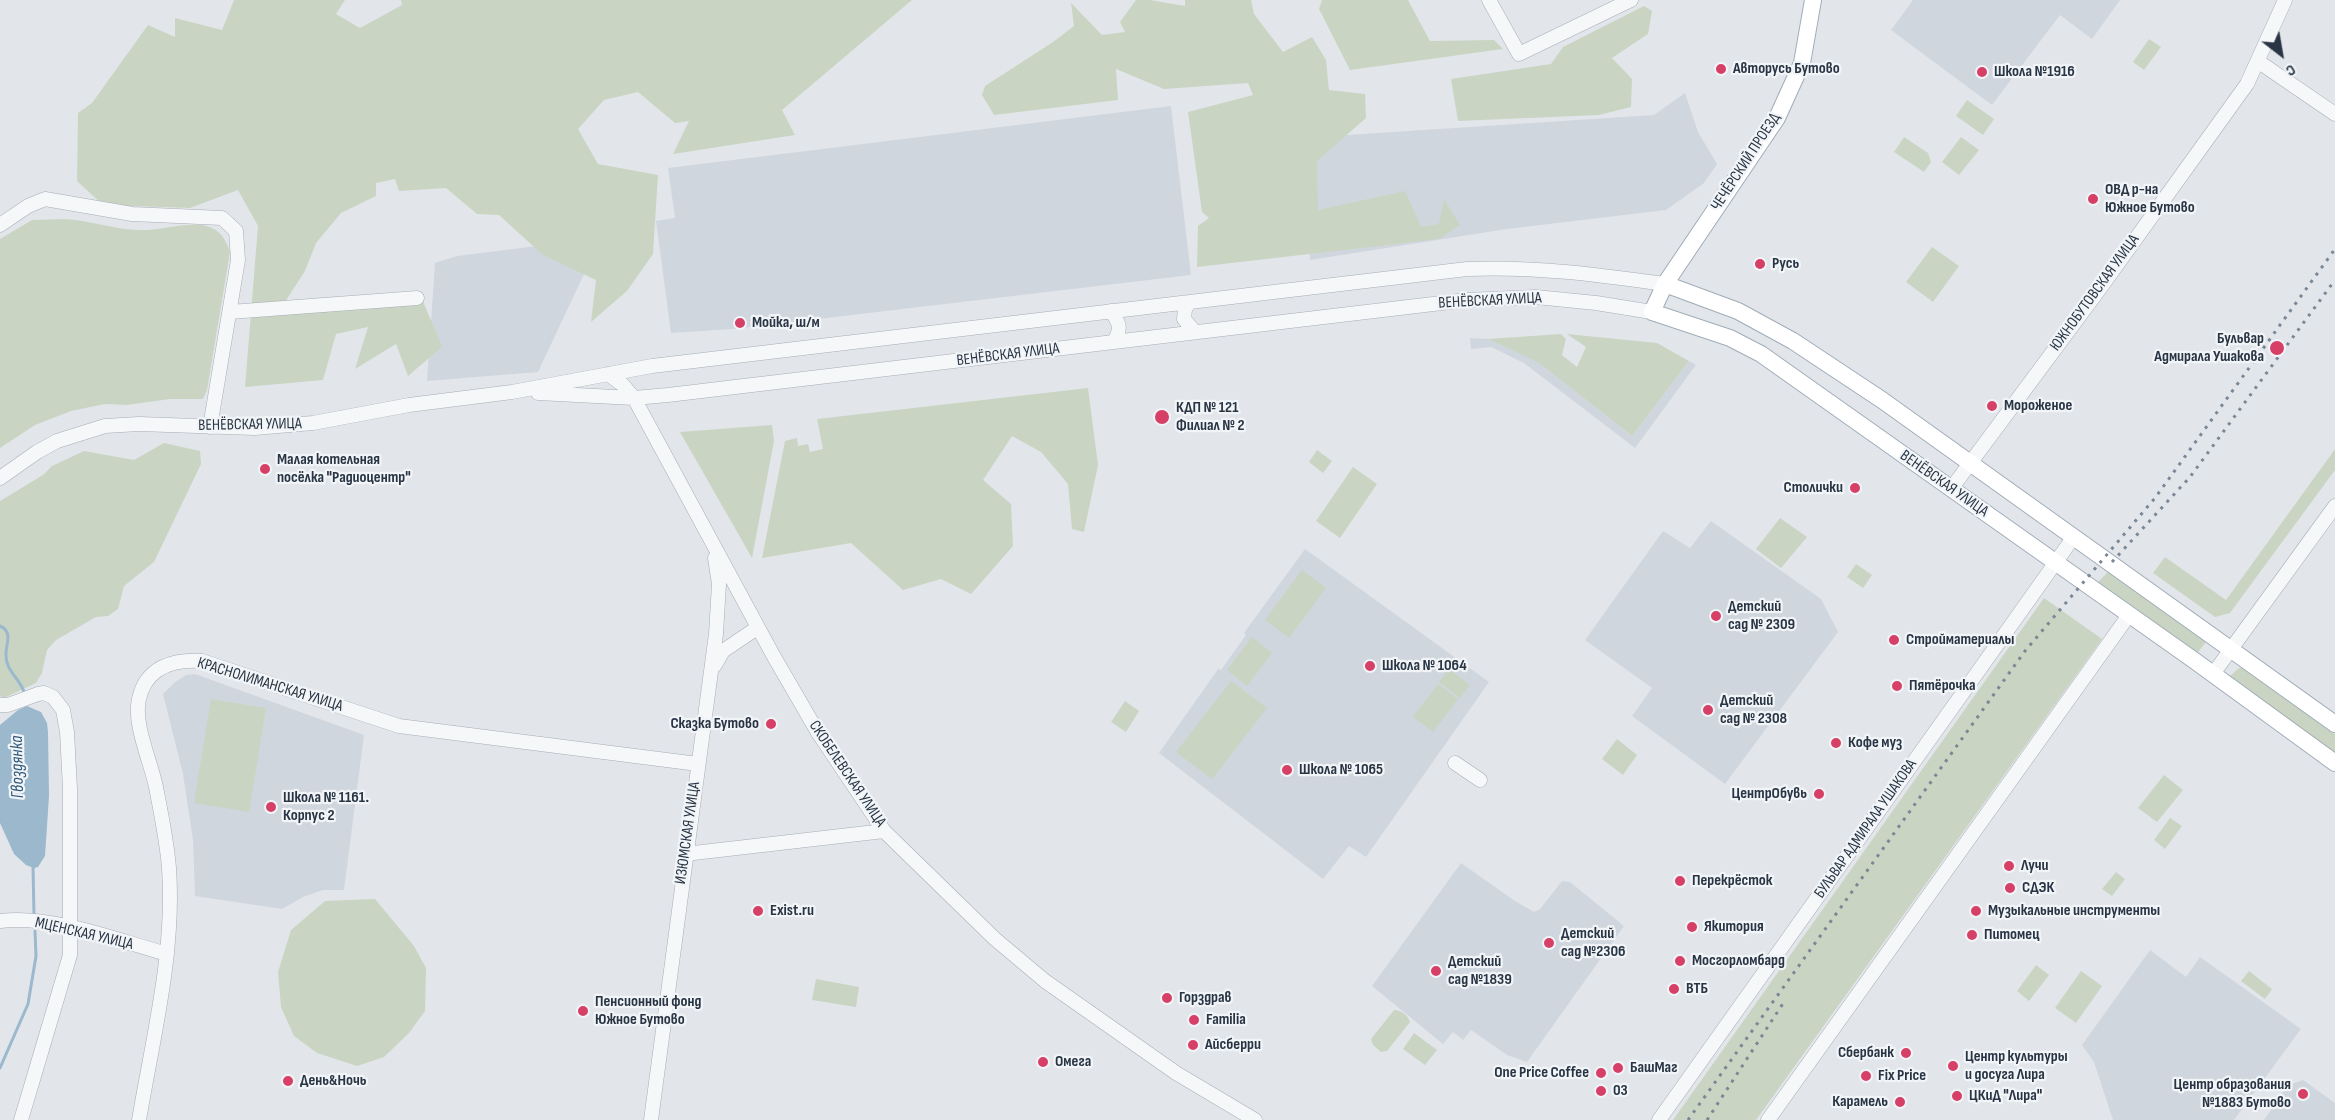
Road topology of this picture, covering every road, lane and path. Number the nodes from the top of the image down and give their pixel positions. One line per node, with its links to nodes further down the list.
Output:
1 (1489, 0): 2 (street)
2 (1631, 0)
3 (1813, 0): 8 (main road, ЧЕЧЁРСКИЙ ПРОЕЗД)
4 (2285, 0): 5 (street, ЮЖНОБУТОВСКАЯ УЛИЦА)
5 (2259, 62): 6 (street); 23 (street, ЮЖНОБУТОВСКАЯ УЛИЦА)
6 (2335, 114)
7 (0, 225): 12 (street)
8 (1665, 284): 10 (street, ВЕНЁВСКАЯ УЛИЦА); 13 (main road, ЧЕЧЁРСКИЙ ПРОЕЗД); 23 (main road, ВЕНЁВСКАЯ УЛИЦА)
9 (417, 298): 12 (street)
10 (1190, 302): 11 (street, ВЕНЁВСКАЯ УЛИЦА); 14 (street)
11 (1111, 311): 15 (street); 16 (street, ВЕНЁВСКАЯ УЛИЦА)
12 (230, 312): 21 (street)
13 (1652, 312): 14 (street, ВЕНЁВСКАЯ УЛИЦА); 25 (main road, ВЕНЁВСКАЯ УЛИЦА)
14 (1195, 333): 15 (street, ВЕНЁВСКАЯ УЛИЦА)
15 (1113, 342): 19 (street, ВЕНЁВСКАЯ УЛИЦА)
16 (652, 366): 17 (street, ВЕНЁВСКАЯ УЛИЦА); 20 (street)
17 (608, 375): 18 (street, ВЕНЁВСКАЯ УЛИЦА); 20 (street)
18 (512, 392): 20 (street, ВЕНЁВСКАЯ УЛИЦА); 21 (street, ВЕНЁВСКАЯ УЛИЦА)
19 (668, 395): 20 (street, ВЕНЁВСКАЯ УЛИЦА); 22 (street)
20 (634, 398): 22 (street, СКОБЕЛЕВСКАЯ УЛИЦА)
21 (210, 427): 24 (street, ВЕНЁВСКАЯ УЛИЦА)
22 (651, 432): 28 (street, СКОБЕЛЕВСКАЯ УЛИЦА)
23 (1970, 463): 25 (street, ЮЖНОБУТОВСКАЯ УЛИЦА); 27 (main road, ВЕНЁВСКАЯ УЛИЦА)
24 (0, 478)
25 (1951, 489): 29 (main road, ВЕНЁВСКАЯ УЛИЦА)
26 (2335, 506): 32 (street)
27 (2073, 538): 29 (street, БУЛЬВАР АДМИРАЛА УШАКОВА); 32 (main road, ВЕНЁВСКАЯ УЛИЦА)
28 (713, 547): 31 (street, СКОБЕЛЕВСКАЯ УЛИЦА); 33 (street, ИЗЮМСКАЯ УЛИЦА)
29 (2056, 562): 30 (main road, ВЕНЁВСКАЯ УЛИЦА); 50 (street, БУЛЬВАР АДМИРАЛА УШАКОВА)
30 (2129, 615): 34 (main road, ВЕНЁВСКАЯ УЛИЦА); 51 (street)
31 (758, 628): 33 (street); 41 (street, СКОБЕЛЕВСКАЯ УЛИЦА)
32 (2230, 650): 34 (street); 36 (main road, ВЕНЁВСКАЯ УЛИЦА)
33 (711, 670): 39 (street, ИЗЮМСКАЯ УЛИЦА)
34 (2213, 674): 38 (main road, ВЕНЁВСКАЯ УЛИЦА)
35 (0, 705): 44 (street)
36 (2335, 724)
37 (1455, 763): 40 (street)
38 (2335, 763)
39 (698, 764): 42 (street, ИЗЮМСКАЯ УЛИЦА); 45 (street, КРАСНОЛИМАНСКАЯ УЛИЦА)
40 (1480, 780)
41 (884, 831): 42 (street); 49 (street, СКОБЕЛЕВСКАЯ УЛИЦА)
42 (686, 854): 48 (street, ИЗЮМСКАЯ УЛИЦА)
43 (0, 921): 44 (street, МЦЕНСКАЯ УЛИЦА)
44 (70, 927): 45 (street, МЦЕНСКАЯ УЛИЦА); 46 (street)
45 (167, 954): 47 (street, КРАСНОЛИМАНСКАЯ УЛИЦА)
46 (21, 1120)
47 (139, 1120)
48 (651, 1120)
49 (1255, 1120)
50 (1659, 1120)
51 (1768, 1120)

